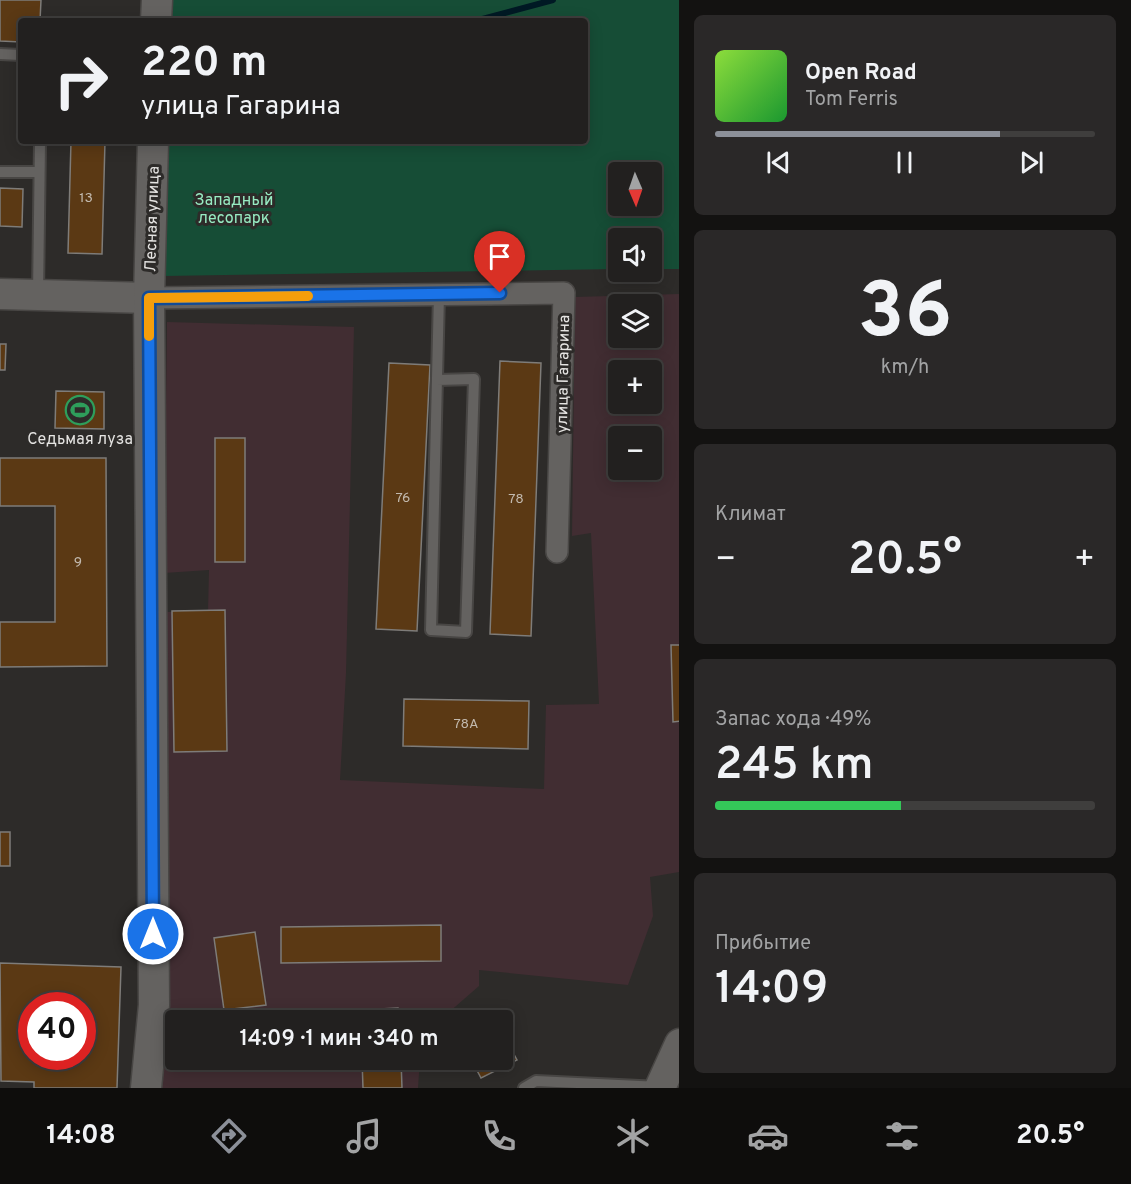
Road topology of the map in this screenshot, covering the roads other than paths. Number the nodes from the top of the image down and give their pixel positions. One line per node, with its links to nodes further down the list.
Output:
1 (157, 0): 2 (street)
2 (156, 18)
3 (0, 54): 4 (lane)
4 (18, 55)
5 (40, 144): 8 (lane)
6 (153, 144): 12 (street, Лесная улица)
7 (0, 172): 8 (lane)
8 (39, 172): 11 (lane)
9 (0, 294): 11 (street, улица Гагарина)
10 (439, 294): 12 (street, улица Гагарина); 13 (lane); 14 (street, улица Гагарина)
11 (38, 295): 12 (street, улица Гагарина)
12 (149, 298): 16 (street, Лесная улица)
13 (437, 380): 13 (lane)
14 (557, 552)
15 (679, 1046): 18 (street)
16 (146, 1088)
17 (524, 1088): 18 (lane)
18 (660, 1088)

